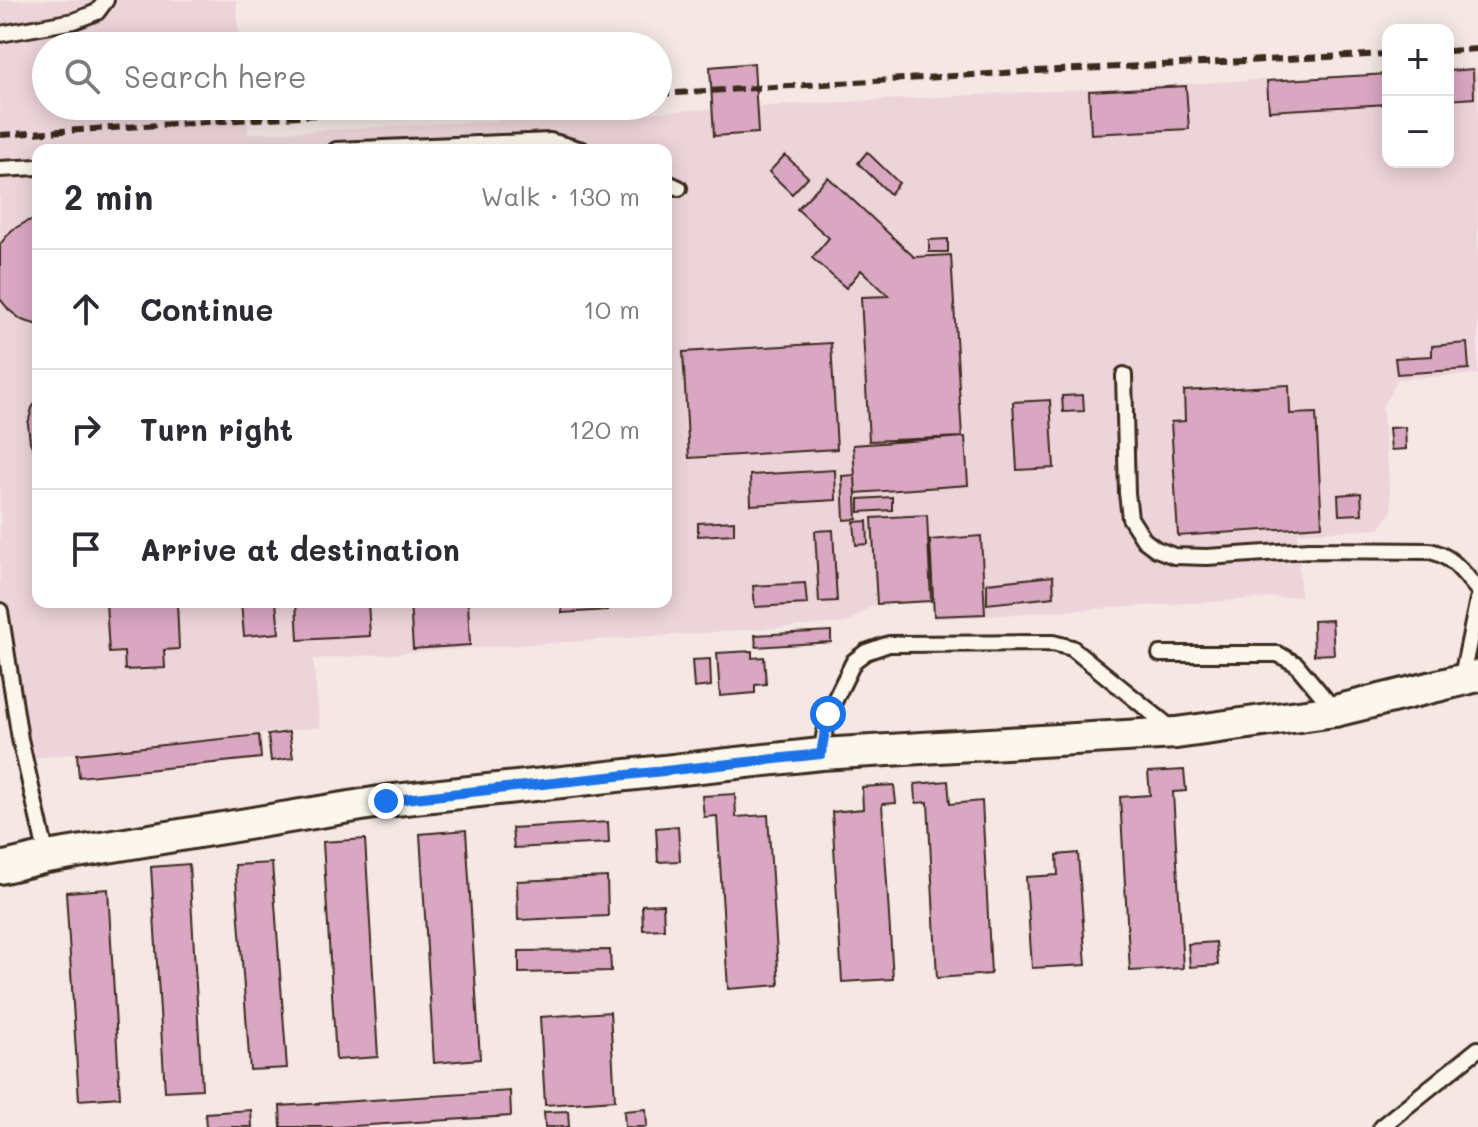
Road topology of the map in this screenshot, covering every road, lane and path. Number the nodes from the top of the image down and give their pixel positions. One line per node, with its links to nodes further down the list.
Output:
1 (106, 0): 2 (lane)
2 (0, 34)
3 (479, 144): 4 (lane)
4 (561, 144)
5 (32, 167): 6 (lane)
6 (0, 169)
7 (1124, 375): 8 (lane)
8 (1478, 590)
9 (1478, 599): 12 (lane)
10 (0, 611): 16 (lane)
11 (1160, 654): 13 (lane)
12 (1470, 678): 13 (street)
13 (1335, 711): 14 (street)
14 (1176, 733): 15 (street); 15 (lane)
15 (821, 754): 16 (street)
16 (47, 857): 17 (street)
17 (0, 868)
18 (1478, 1049): 19 (lane)
19 (1381, 1127)

